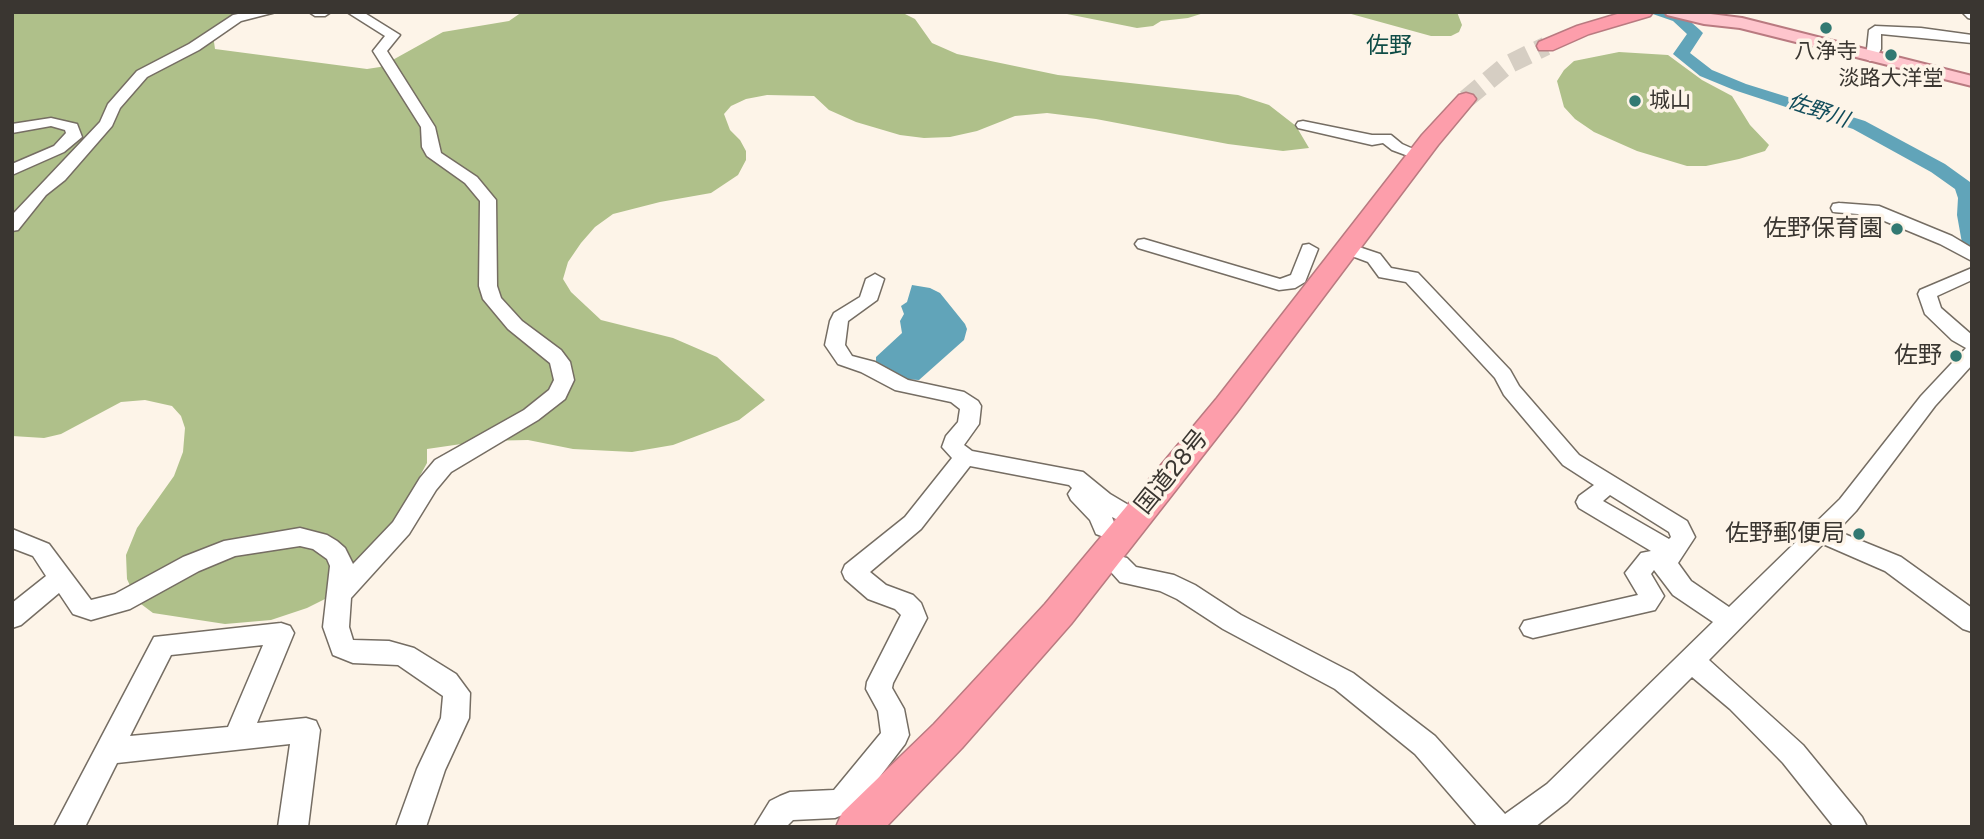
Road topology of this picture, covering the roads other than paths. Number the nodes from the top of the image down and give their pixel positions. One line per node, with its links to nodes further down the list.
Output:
1 (270, 12): 17 (street)
2 (315, 12): 3 (street)
3 (325, 12)
4 (353, 12): 33 (street)
5 (1644, 12): 8 (highway)
6 (1673, 12): 9 (main road)
7 (1972, 40): 9 (street)
8 (1546, 46)
9 (1870, 57): 10 (main road)
10 (1972, 81)
11 (1466, 99): 14 (highway, 国道28号)
12 (1303, 125): 14 (street)
13 (12, 129): 15 (street)
14 (1419, 155): 19 (highway, 国道28号)
15 (12, 170)
16 (1839, 208): 21 (street)
17 (12, 226)
18 (1144, 244): 20 (street)
19 (1346, 247): 27 (highway, 国道28号); 30 (street)
20 (1310, 249)
21 (1972, 256)
22 (1972, 273): 24 (street)
23 (875, 279): 25 (street)
24 (1970, 355): 28 (street)
25 (965, 457): 26 (street); 44 (street)
26 (1056, 475): 27 (street); 27 (street)
27 (1119, 524): 45 (highway, 国道28号)
28 (1819, 533): 35 (street); 36 (street)
29 (12, 537): 32 (street)
30 (1669, 557): 35 (street); 37 (street)
31 (1119, 565): 46 (street)
32 (59, 579): 33 (street); 34 (street)
33 (340, 594): 43 (street)
34 (12, 618)
35 (1731, 621): 38 (street)
36 (1972, 622)
37 (1532, 628)
38 (1691, 660): 47 (street); 48 (street)
39 (237, 738): 40 (street); 40 (street); 42 (street)
40 (108, 751): 41 (street)
41 (69, 827)
42 (293, 827)
43 (411, 827)
44 (769, 827)
45 (857, 827)
46 (1497, 827)
47 (1511, 827)
48 (1853, 827)

